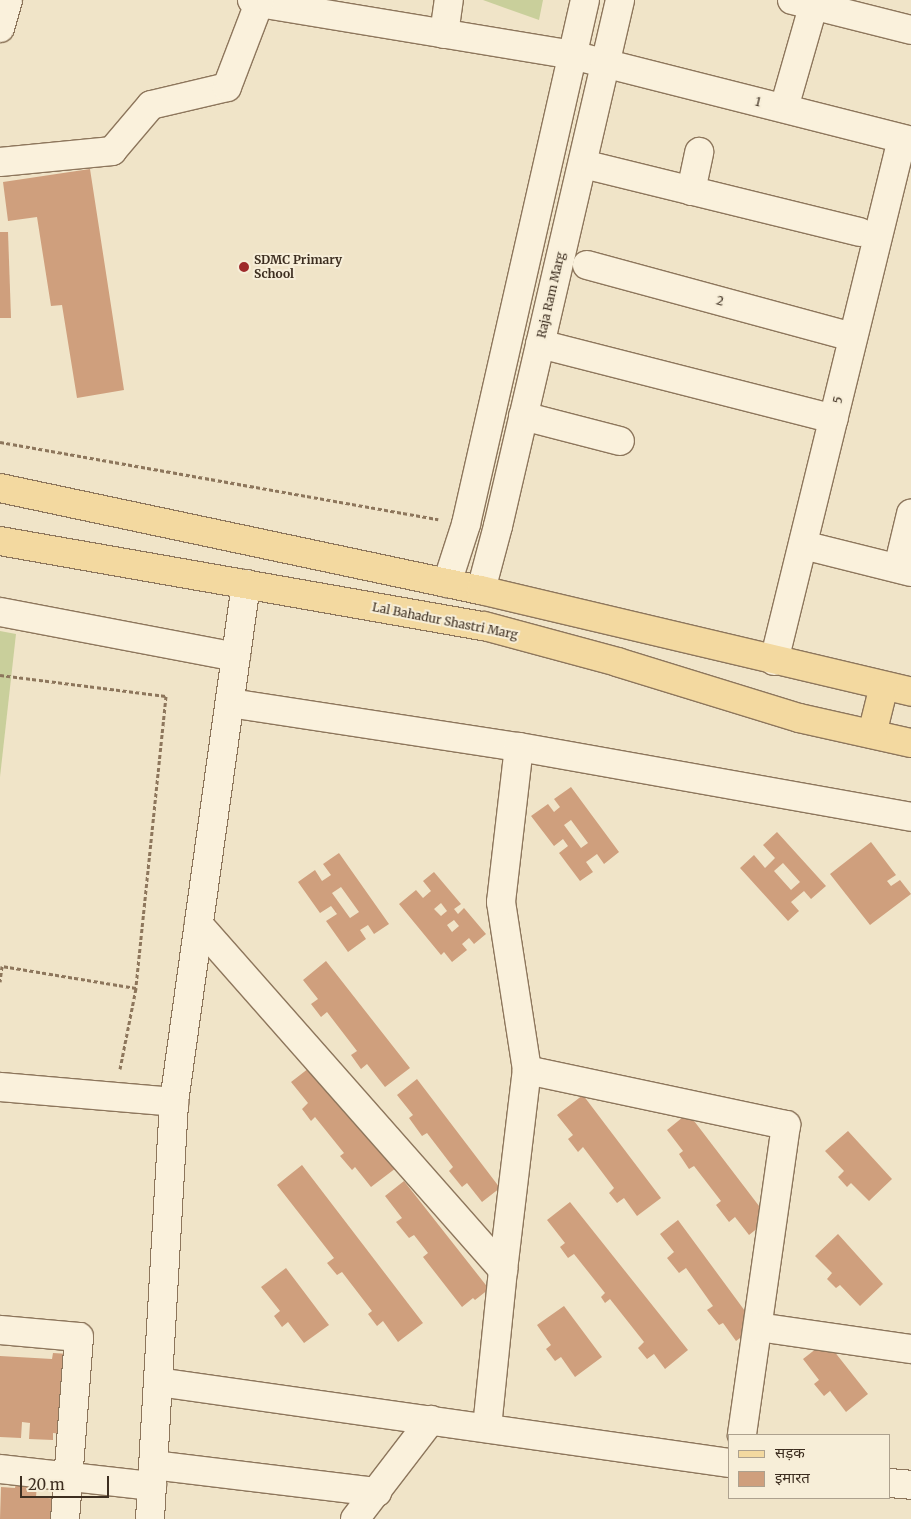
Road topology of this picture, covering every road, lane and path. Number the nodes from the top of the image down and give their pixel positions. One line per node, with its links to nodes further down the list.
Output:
1 (8, 0): 7 (street)
2 (449, 0): 9 (street)
3 (585, 0): 10 (street)
4 (620, 0): 11 (street, Raja Ram Marg)
5 (256, 2): 9 (street, 1); 15 (street)
6 (807, 2): 8 (street); 12 (street)
7 (0, 28)
8 (911, 30)
9 (444, 34): 10 (street, 1)
10 (572, 55): 11 (street, 1); 28 (street)
11 (606, 63): 12 (street, 1); 16 (street, Raja Ram Marg)
12 (784, 108): 13 (street, 1)
13 (906, 140): 20 (street, 5)
14 (700, 152): 17 (street)
15 (0, 162)
16 (583, 164): 17 (street); 21 (street, Raja Ram Marg)
17 (691, 190): 18 (street)
18 (860, 232)
19 (587, 265): 20 (street, 2)
20 (852, 337): 23 (street, 5)
21 (540, 344): 22 (street, Raja Ram Marg); 23 (street)
22 (523, 416): 24 (street); 34 (street, Raja Ram Marg)
23 (834, 418): 30 (street, 5)
24 (620, 441)
25 (0, 442): 28 (path)
26 (0, 488): 32 (main road)
27 (911, 514): 31 (street)
28 (466, 524): 32 (street)
29 (0, 541): 33 (main road, Lal Bahadur Shastri Marg)
30 (803, 544): 31 (street); 37 (street, 5)
31 (904, 570)
32 (447, 583): 34 (main road)
33 (246, 584): 36 (street); 42 (main road, Lal Bahadur Shastri Marg)
34 (481, 590): 37 (main road)
35 (0, 612): 36 (street)
36 (236, 657): 41 (street)
37 (774, 661): 39 (main road)
38 (0, 675): 48 (path)
39 (884, 686): 40 (main road); 42 (main road)
40 (911, 692)
41 (230, 703): 44 (street); 46 (street)
42 (872, 734): 43 (main road, Lal Bahadur Shastri Marg)
43 (911, 743)
44 (519, 747): 45 (street); 49 (street)
45 (911, 817)
46 (199, 925): 52 (street); 53 (street)
47 (0, 982): 48 (path)
48 (136, 988): 51 (path)
49 (527, 1070): 53 (street); 54 (street)
50 (0, 1087): 51 (street)
51 (114, 1097): 52 (street)
52 (174, 1102): 57 (street)
53 (503, 1270): 59 (street)
54 (758, 1327): 56 (street); 60 (street)
55 (0, 1330): 64 (street)
56 (911, 1349)
57 (158, 1382): 58 (street); 63 (street)
58 (431, 1420): 59 (street); 67 (street)
59 (487, 1428): 61 (street)
60 (742, 1434)
61 (728, 1463)
62 (0, 1469): 64 (street)
63 (153, 1476): 64 (street); 67 (street); 69 (street)
64 (68, 1477): 68 (street)
65 (891, 1483): 66 (street)
66 (911, 1485)
67 (377, 1492): 70 (street)
68 (65, 1519)
69 (150, 1519)
70 (355, 1519)

